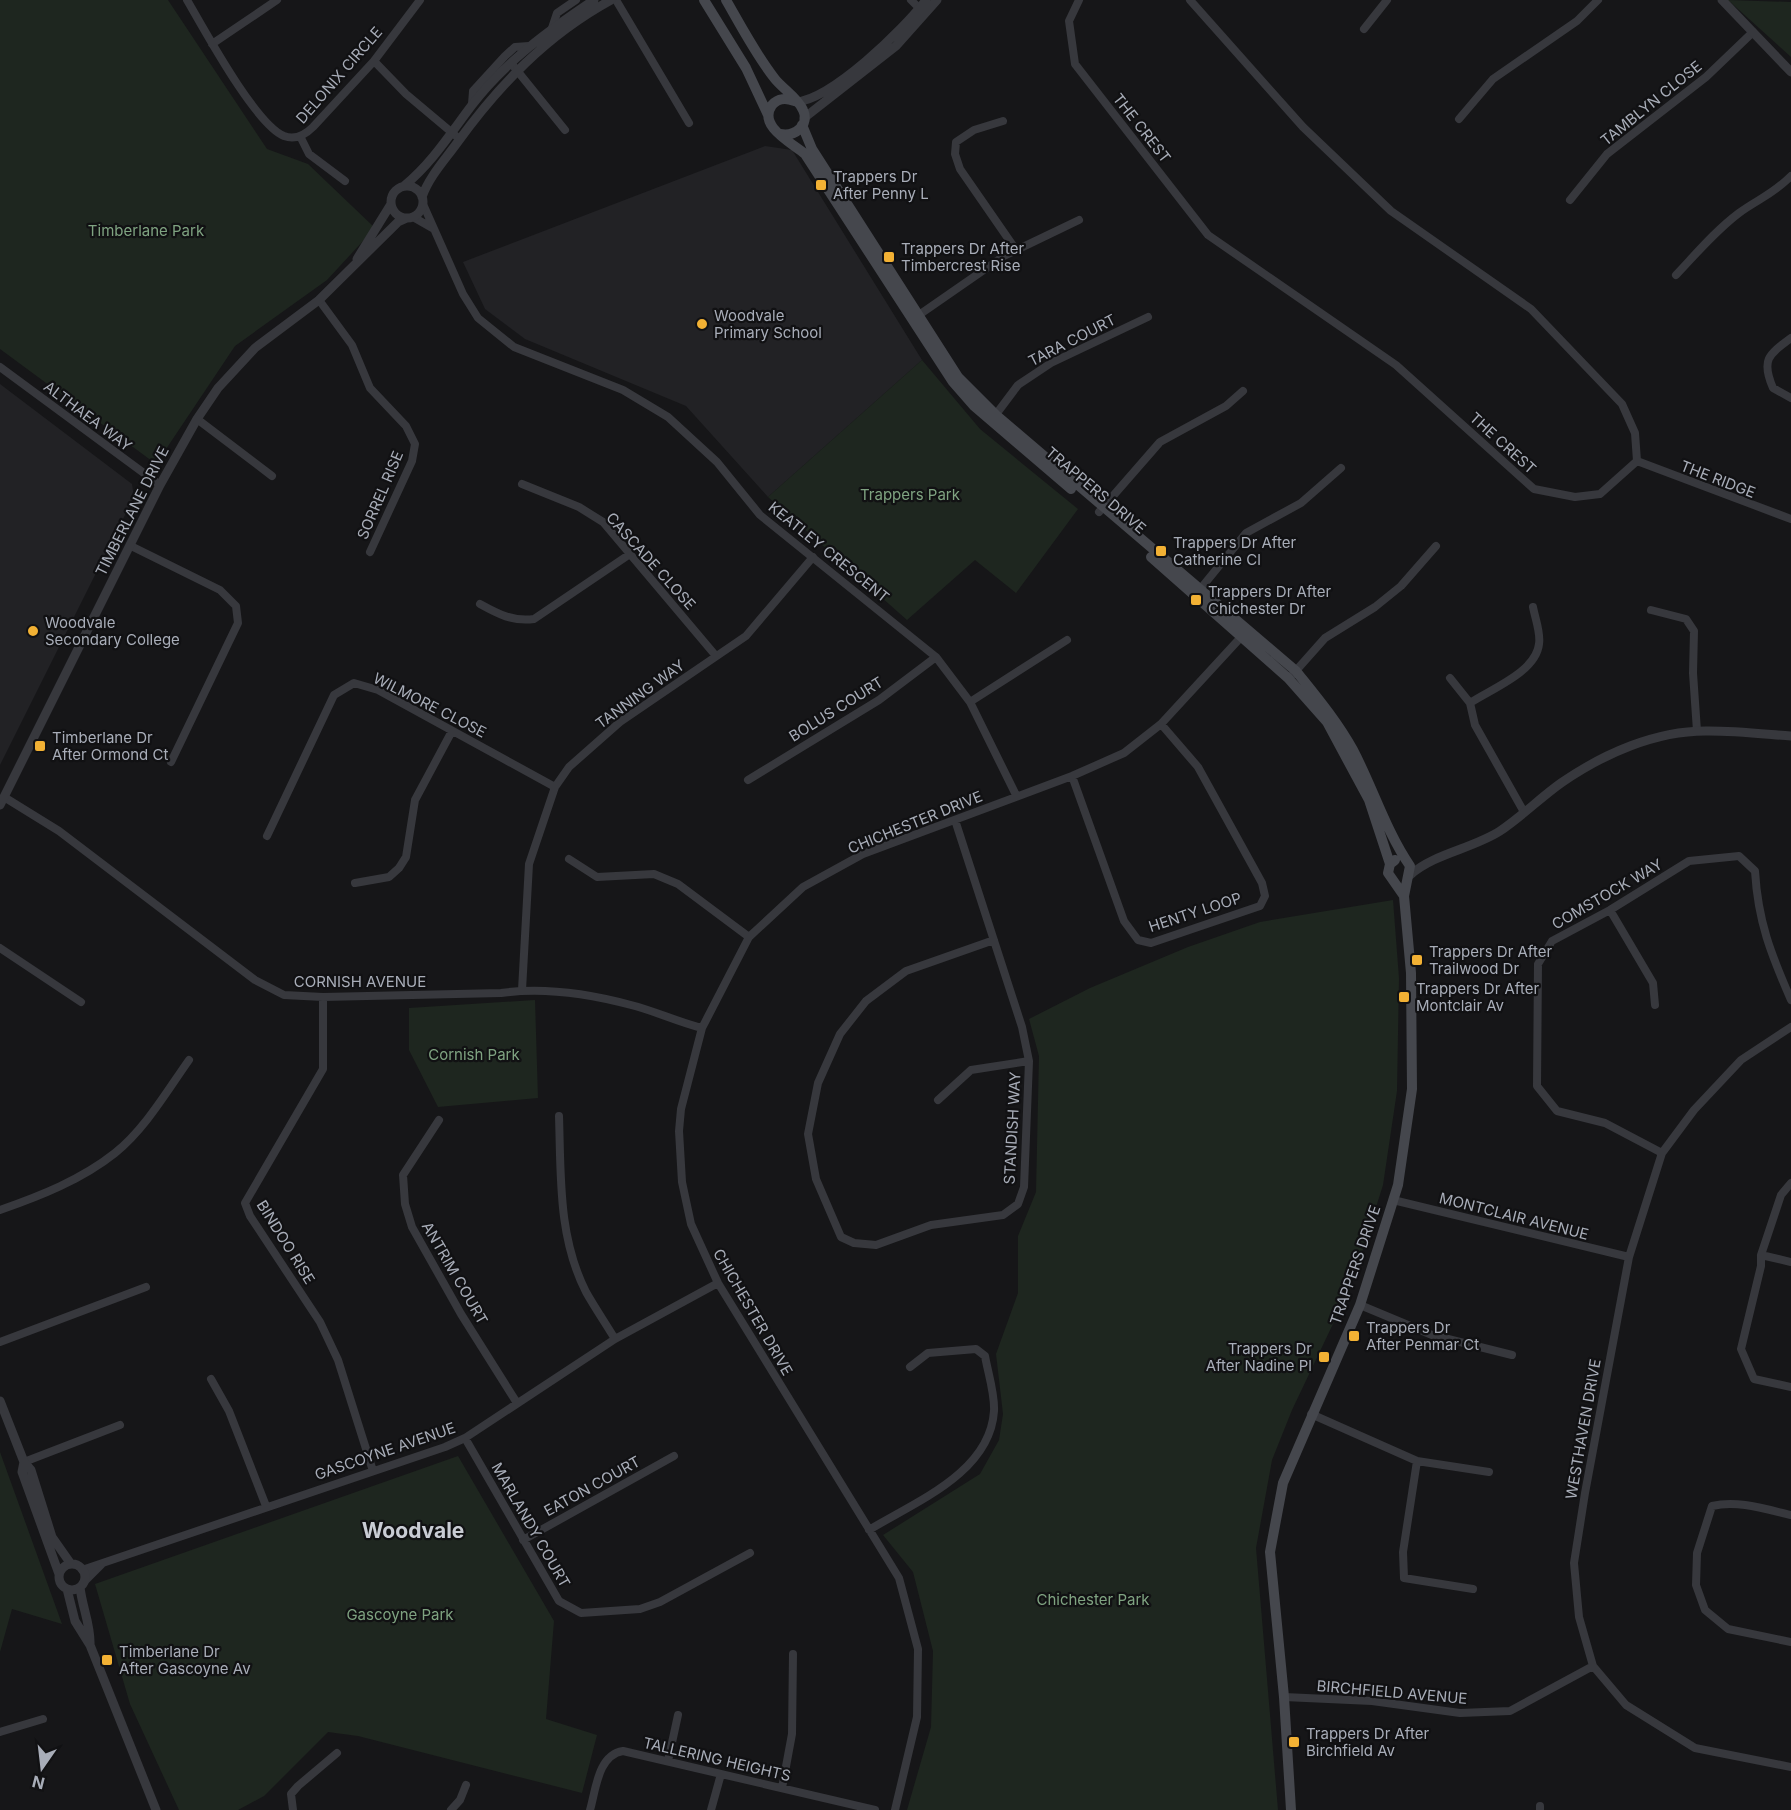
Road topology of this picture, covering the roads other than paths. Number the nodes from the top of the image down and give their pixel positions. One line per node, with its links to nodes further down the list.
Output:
1 (187, 0): 22 (street, DELONIX CIRCLE)
2 (277, 0): 22 (street)
3 (420, 0): 24 (street, DELONIX CIRCLE)
4 (576, 0): 19 (street)
5 (594, 0): 19 (street)
6 (610, 0): 25 (street)
7 (616, 0): 33 (street)
8 (704, 0): 29 (main road)
9 (726, 0): 27 (main road)
10 (912, 0): 18 (street)
11 (926, 0): 18 (street)
12 (937, 0): 18 (street)
13 (1079, 0): 59 (street, THE CREST)
14 (1190, 0): 59 (street)
15 (1387, 0): 20 (street)
16 (1598, 0): 30 (street)
17 (1722, 0): 21 (street)
18 (922, 12): 27 (street); 32 (street)
19 (552, 28): 23 (street)
20 (1365, 29)
21 (1753, 32): 26 (street); 42 (street, TAMBLYN CLOSE)
22 (212, 44): 36 (street, DELONIX CIRCLE)
23 (529, 46): 25 (street); 28 (street)
24 (374, 61): 36 (street, DELONIX CIRCLE); 37 (street)
25 (514, 66): 28 (street); 34 (street); 37 (street)
26 (1791, 72)
27 (795, 101): 29 (main road); 32 (main road)
28 (472, 104): 37 (street)
29 (768, 115): 35 (main road)
30 (1459, 119)
31 (1003, 121): 47 (street)
32 (803, 122): 35 (main road); 52 (main road, TRAPPERS DRIVE)
33 (689, 123)
34 (565, 130)
35 (780, 134): 52 (main road, TRAPPERS DRIVE)
36 (300, 136): 39 (street, DELONIX CIRCLE)
37 (456, 136): 40 (street); 41 (street)
38 (1791, 176): 49 (street)
39 (345, 181)
40 (404, 186): 41 (street); 43 (street)
41 (422, 200): 44 (street); 46 (street, KEATLEY CRESCENT)
42 (1570, 200)
43 (391, 204): 44 (street); 48 (street, TIMBERLANE DRIVE)
44 (410, 217): 46 (street); 48 (street, TIMBERLANE DRIVE)
45 (1079, 220): 47 (street)
46 (435, 230): 70 (street, KEATLEY CRESCENT)
47 (1016, 250): 52 (street)
48 (347, 273): 50 (street, TIMBERLANE DRIVE)
49 (1676, 275)
50 (319, 300): 58 (street, TIMBERLANE DRIVE); 68 (street, SORREL RISE)
51 (1148, 317): 57 (street, TARA COURT)
52 (914, 318): 57 (main road, TRAPPERS DRIVE)
53 (1791, 338): 56 (street)
54 (0, 367): 63 (street, ALTHAEA WAY)
55 (1243, 391): 64 (street)
56 (1791, 398)
57 (993, 418): 64 (main road, TRAPPERS DRIVE)
58 (197, 419): 61 (street); 63 (street, TIMBERLANE DRIVE)
59 (1637, 461): 65 (street, THE RIDGE)
60 (1341, 468): 71 (street)
61 (272, 476)
62 (522, 483): 69 (street, CASCADE CLOSE)
63 (160, 485): 66 (street, TIMBERLANE DRIVE)
64 (1101, 509): 71 (main road, TRAPPERS DRIVE)
65 (1791, 519)
66 (131, 546): 88 (street); 93 (street, TIMBERLANE DRIVE)
67 (1436, 546): 80 (street)
68 (370, 552)
69 (630, 554): 72 (street); 78 (street, CASCADE CLOSE)
70 (813, 557): 78 (street, TANNING WAY); 79 (street, KEATLEY CRESCENT)
71 (1198, 593): 75 (main road, TRAPPERS DRIVE); 76 (main road, TRAPPERS DRIVE)
72 (480, 604)
73 (1533, 607): 83 (street)
74 (1651, 610): 86 (street)
75 (1249, 629): 76 (street, CHICHESTER DRIVE); 80 (main road, TRAPPERS DRIVE)
76 (1241, 638): 80 (main road, TRAPPERS DRIVE); 84 (street, CHICHESTER DRIVE)
77 (1067, 640): 82 (street)
78 (716, 656): 91 (street, TANNING WAY)
79 (936, 657): 82 (street, KEATLEY CRESCENT); 90 (street, BOLUS COURT)
80 (1292, 674): 98 (main road, TRAPPERS DRIVE); 99 (main road, TRAPPERS DRIVE)
81 (1450, 678): 83 (street)
82 (970, 702): 92 (street, KEATLEY CRESCENT)
83 (1470, 703): 94 (street)
84 (1161, 724): 89 (street, CHICHESTER DRIVE); 89 (street, HENTY LOOP)
85 (452, 731): 91 (street, WILMORE CLOSE); 96 (street, WILMORE CLOSE); 103 (street)
86 (1697, 731): 87 (street); 94 (street)
87 (1791, 736)
88 (171, 762)
89 (1072, 776): 92 (street, CHICHESTER DRIVE)
90 (748, 780)
91 (555, 787): 109 (street, TANNING WAY)
92 (1016, 795): 95 (street, CHICHESTER DRIVE)
93 (2, 801): 110 (street, CORNISH AVENUE)
94 (1524, 812): 100 (street)
95 (955, 820): 106 (street, CHICHESTER DRIVE); 107 (street, STANDISH WAY)
96 (267, 836)
97 (569, 859): 106 (street)
98 (1406, 861): 99 (main road); 100 (street); 101 (main road)
99 (1390, 864): 102 (main road)
100 (1422, 865): 101 (street)
101 (1408, 877): 102 (main road); 104 (main road, TRAPPERS DRIVE)
102 (1392, 880): 104 (main road)
103 (355, 883)
104 (1404, 896): 123 (main road, TRAPPERS DRIVE)
105 (1610, 910): 111 (street, COMSTOCK WAY); 113 (street); 121 (street, COMSTOCK WAY)
106 (749, 937): 115 (street, CHICHESTER DRIVE)
107 (993, 940): 117 (street, STANDISH WAY); 117 (street, STANDISH WAY)
108 (0, 948): 112 (street)
109 (522, 990): 110 (street, CORNISH AVENUE); 115 (street, CORNISH AVENUE)
110 (323, 997): 145 (street, BINDOO RISE)
111 (1791, 1000)
112 (81, 1002)
113 (1655, 1005)
114 (1791, 1027): 121 (street, WESTHAVEN DRIVE)
115 (702, 1028): 128 (street, CHICHESTER DRIVE)
116 (189, 1060): 124 (street)
117 (1029, 1061): 118 (street)
118 (938, 1101)
119 (559, 1116): 131 (street)
120 (439, 1120): 138 (street, ANTRIM COURT)
121 (1662, 1153): 126 (street, WESTHAVEN DRIVE)
122 (1791, 1184): 125 (street)
123 (1393, 1200): 126 (street, MONTCLAIR AVENUE); 130 (main road, TRAPPERS DRIVE)
124 (0, 1210)
125 (1761, 1256): 127 (street); 136 (street)
126 (1629, 1257): 162 (street, WESTHAVEN DRIVE)
127 (1791, 1262)
128 (718, 1284): 131 (street, GASCOYNE AVENUE); 149 (street, CHICHESTER DRIVE)
129 (146, 1287): 132 (street)
130 (1360, 1305): 133 (street); 139 (main road, TRAPPERS DRIVE)
131 (615, 1339): 138 (street, GASCOYNE AVENUE)
132 (0, 1342)
133 (1512, 1355)
134 (910, 1367): 149 (street)
135 (211, 1378): 147 (street)
136 (1791, 1387)
137 (0, 1401): 144 (street)
138 (518, 1403): 141 (street, GASCOYNE AVENUE)
139 (1311, 1414): 143 (street); 163 (main road, TRAPPERS DRIVE)
140 (120, 1425): 144 (street)
141 (465, 1438): 145 (street, GASCOYNE AVENUE); 150 (street, MARLANDY COURT)
142 (674, 1456): 150 (street, EATON COURT)
143 (1417, 1461): 146 (street); 158 (street)
144 (24, 1462): 152 (street); 155 (street)
145 (373, 1471): 147 (street, GASCOYNE AVENUE)
146 (1489, 1472)
147 (266, 1506): 153 (street, GASCOYNE AVENUE)
148 (1791, 1515): 159 (street)
149 (869, 1530): 179 (street, CHICHESTER DRIVE)
150 (523, 1540): 151 (street, MARLANDY COURT)
151 (750, 1553)
152 (71, 1564): 154 (street); 155 (street)
153 (102, 1564): 154 (street, GASCOYNE AVENUE); 156 (street, GASCOYNE AVENUE)
154 (82, 1570): 156 (street)
155 (59, 1574): 157 (street)
156 (82, 1585): 157 (street); 160 (street)
157 (67, 1589): 160 (street)
158 (1473, 1589)
159 (1791, 1642)
160 (90, 1645): 173 (street)
161 (793, 1654): 172 (street)
162 (1593, 1666): 163 (street, BIRCHFIELD AVENUE); 169 (street, WESTHAVEN DRIVE)
163 (1284, 1697): 180 (main road, TRAPPERS DRIVE)
164 (678, 1715): 168 (street)
165 (44, 1719): 166 (street)
166 (0, 1732)
167 (337, 1753): 174 (street)
168 (668, 1761): 170 (street, TALLERING HEIGHTS); 176 (street, TALLERING HEIGHTS)
169 (1791, 1767)
170 (721, 1774): 172 (street, TALLERING HEIGHTS); 177 (street)
171 (466, 1785): 175 (street)
172 (782, 1788): 178 (street, TALLERING HEIGHTS)
173 (156, 1810)
174 (293, 1810)
175 (451, 1810)
176 (590, 1810)
177 (711, 1810)
178 (875, 1810)
179 (895, 1810)
180 (1291, 1810)

